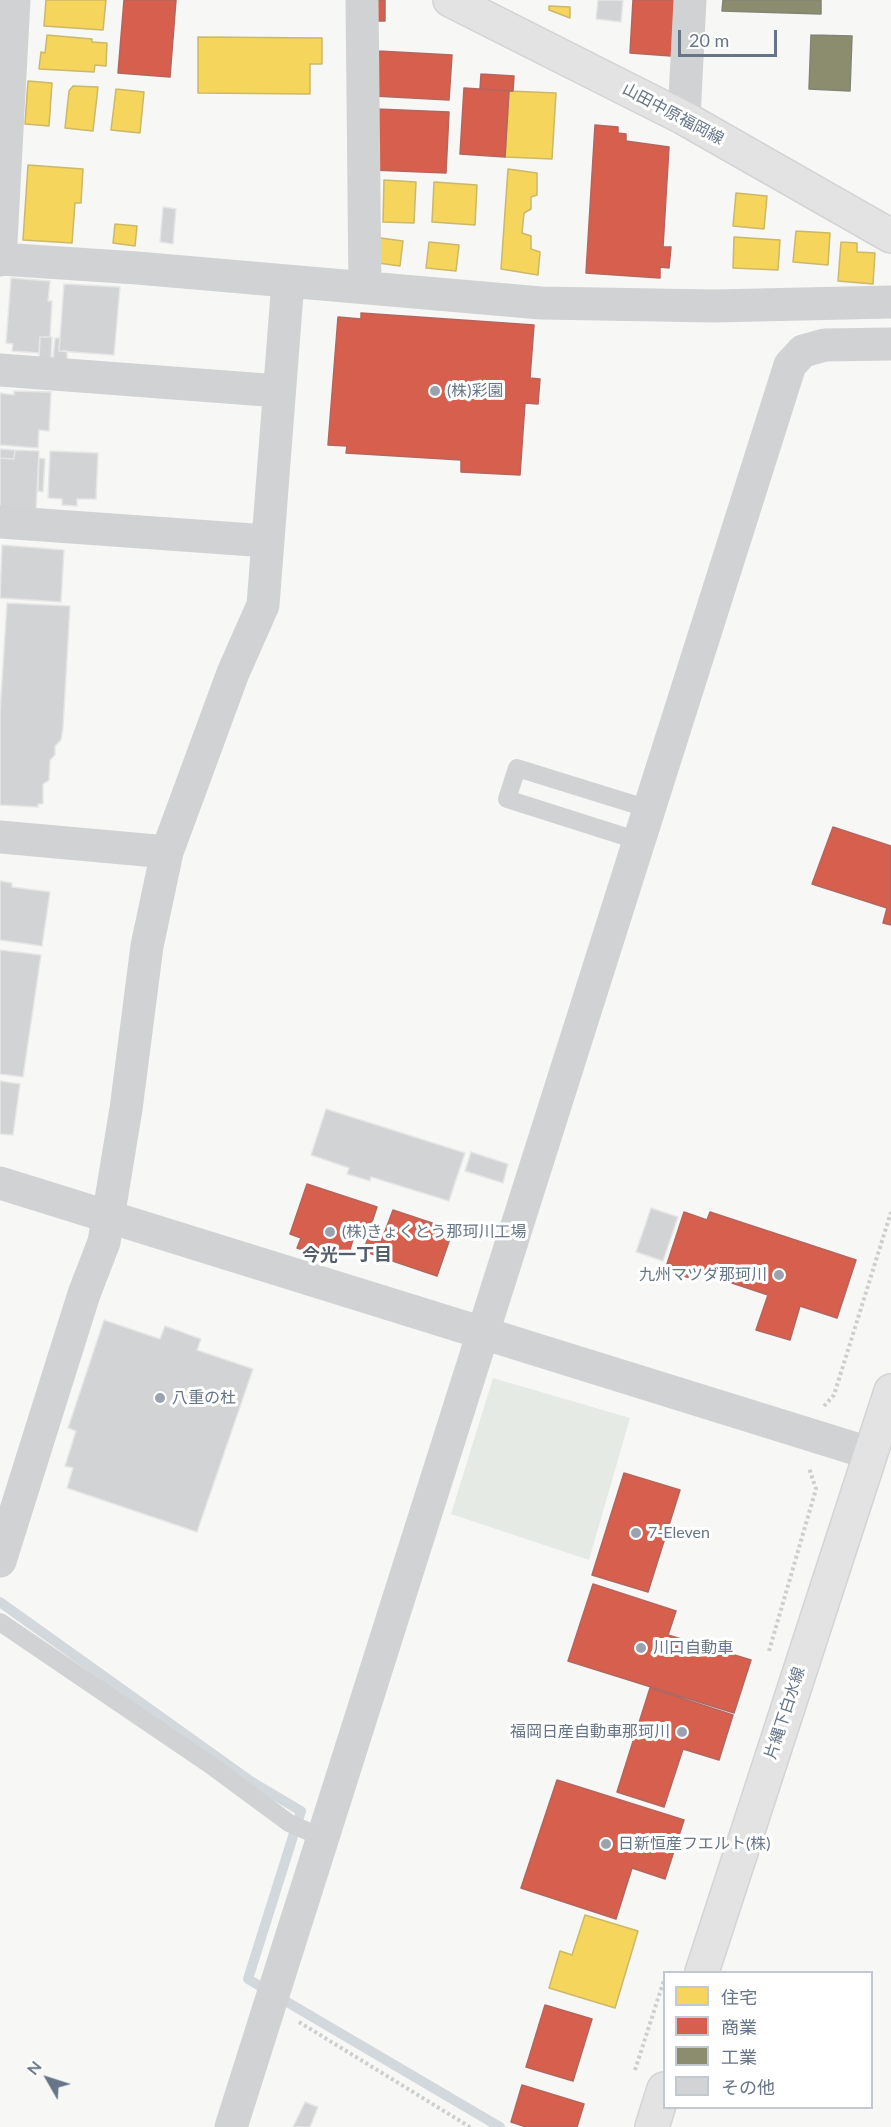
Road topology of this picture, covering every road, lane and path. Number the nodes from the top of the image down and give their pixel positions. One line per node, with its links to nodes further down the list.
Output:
1 (7, 0): 2 (street)
2 (14, 0): 8 (street)
3 (362, 0): 10 (street)
4 (450, 0): 6 (main road, 山田中原福岡線)
5 (690, 0): 6 (street)
6 (684, 118): 7 (main road, 山田中原福岡線)
7 (891, 236)
8 (0, 259): 9 (street)
9 (288, 281): 10 (street); 14 (street)
10 (365, 288): 11 (street)
11 (891, 302)
12 (891, 344): 17 (street)
13 (0, 370): 14 (street)
14 (279, 391): 16 (street)
15 (0, 522): 16 (street)
16 (267, 541): 20 (street)
17 (649, 809): 19 (street); 19 (lane)
18 (0, 837): 20 (street)
19 (639, 841): 24 (street)
20 (167, 852): 23 (street)
21 (0, 1183): 23 (street)
22 (891, 1212): 26 (path)
23 (109, 1217): 24 (street); 29 (street)
24 (483, 1333): 27 (street); 32 (street)
25 (891, 1391): 27 (main road)
26 (821, 1409)
27 (880, 1459): 33 (main road, 片縄下白水線)
28 (808, 1464): 31 (path)
29 (0, 1561)
30 (0, 1622): 32 (lane)
31 (766, 1661)
32 (305, 1830): 35 (street)
33 (702, 1971)
34 (663, 1983): 36 (path)
35 (274, 1994): 38 (street); 39 (path)
36 (631, 2082)
37 (663, 2092): 40 (main road)
38 (231, 2127)
39 (470, 2127)
40 (652, 2127)

